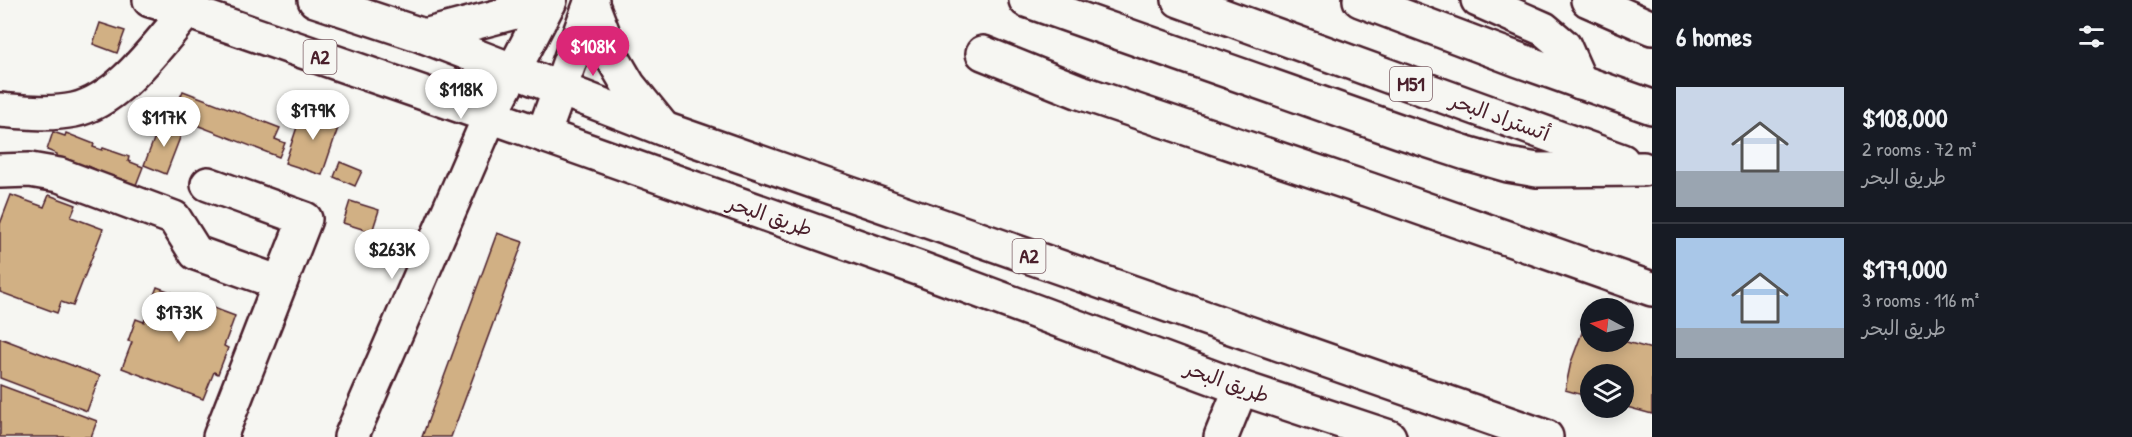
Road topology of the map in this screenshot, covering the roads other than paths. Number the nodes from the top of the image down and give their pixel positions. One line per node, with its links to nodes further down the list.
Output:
1 (150, 0): 10 (main road, طريق البحر / A2)
2 (315, 0): 12 (main road, A2)
3 (1026, 0): 22 (main road)
4 (1179, 0): 22 (main road, أتستراد البحر / M51)
5 (1360, 0): 15 (main road)
6 (1479, 0): 15 (main road)
7 (1587, 0): 11 (main road)
8 (592, 1): 16 (main road); 20 (main road)
9 (549, 2): 12 (main road); 14 (main road)
10 (188, 5): 18 (main road); 19 (main road, طريق البحر / A2)
11 (1652, 28)
12 (424, 36): 14 (main road, A2)
13 (983, 53): 26 (main road)
14 (513, 71): 16 (main road, A2); 19 (main road)
15 (1580, 82): 17 (main road)
16 (561, 89): 20 (main road, A2); 21 (main road)
17 (1652, 106)
18 (0, 110)
19 (490, 116): 21 (main road, طريق البحر / A2); 29 (main road)
20 (664, 129): 32 (main road, A2)
21 (543, 135): 27 (main road, طريق البحر / A2)
22 (1647, 170)
23 (0, 171): 25 (main road)
24 (208, 184): 25 (main road)
25 (280, 283): 28 (main road)
26 (1652, 289)
27 (1241, 388): 30 (main road); 31 (main road, طريق البحر / A2)
28 (220, 437)
29 (351, 437)
30 (1221, 437)
31 (1389, 437)
32 (1546, 437)

